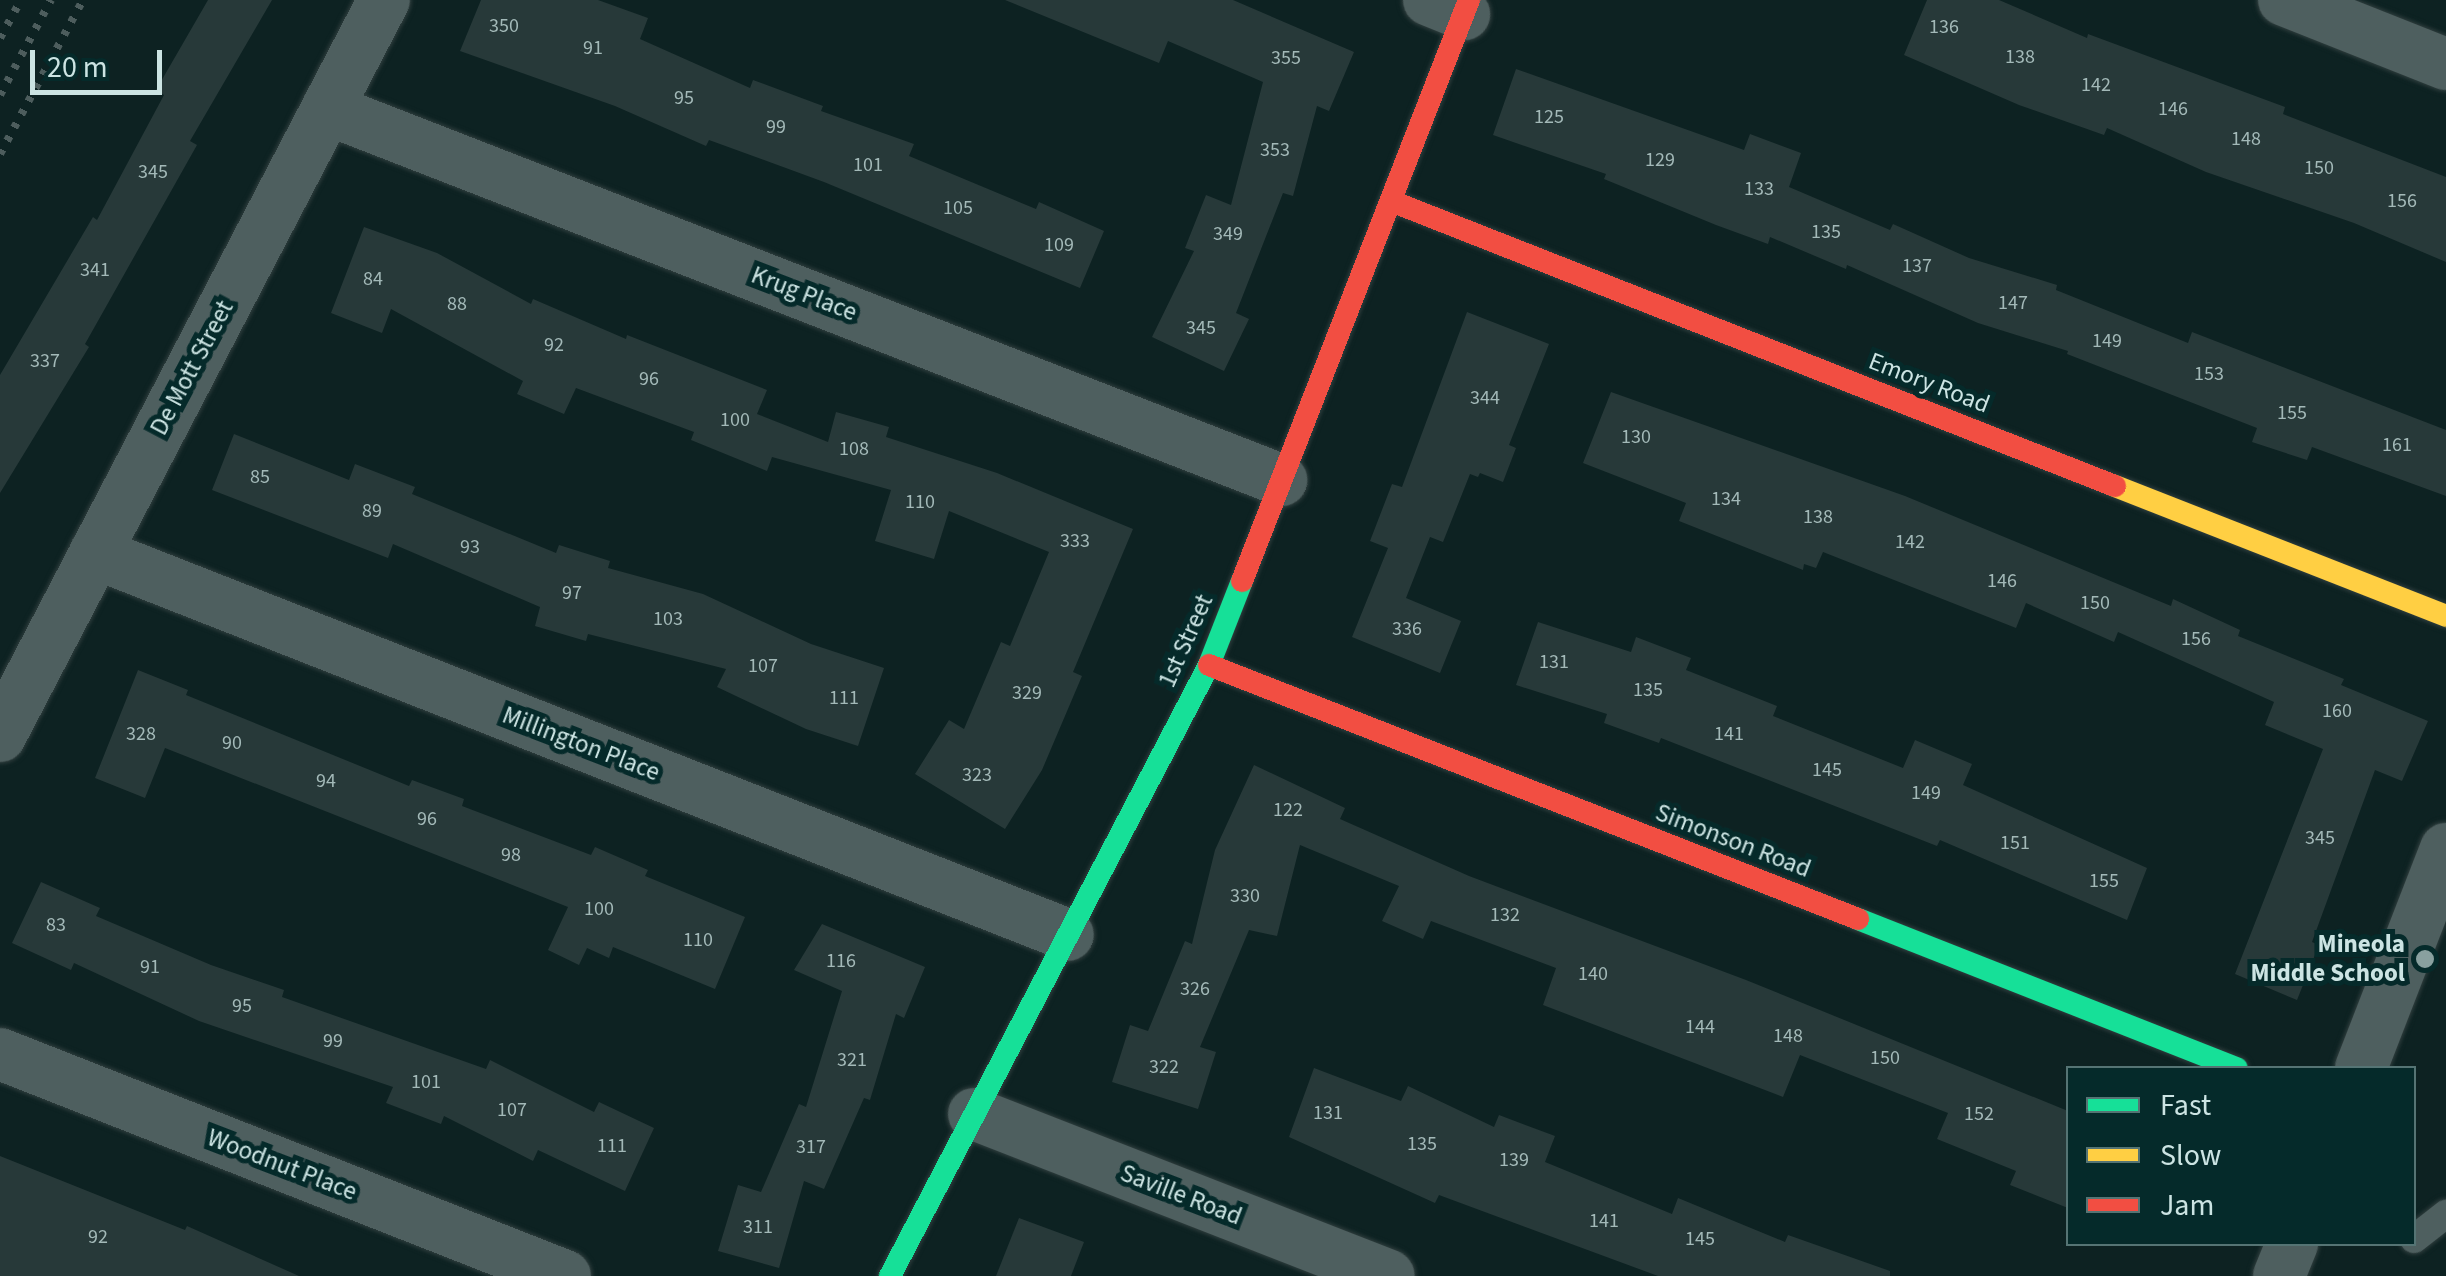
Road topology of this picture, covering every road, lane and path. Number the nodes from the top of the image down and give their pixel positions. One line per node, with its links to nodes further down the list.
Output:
1 (384, 0): 5 (street, De Mott Street)
2 (2284, 0): 4 (street)
3 (1454, 5): 6 (street, 1st Street)
4 (2446, 64)
5 (327, 109): 7 (street, Krug Place); 8 (street, De Mott Street)
6 (1391, 201): 7 (street, 1st Street); 9 (street, Emory Road)
7 (1282, 480): 10 (street, 1st Street)
8 (95, 553): 11 (street, De Mott Street); 14 (street, Millington Place)
9 (2446, 616)
10 (1208, 666): 14 (street, 1st Street); 16 (street, Simonson Road)
11 (0, 736)
12 (2446, 850): 13 (street)
13 (2435, 908): 17 (street)
14 (1068, 935): 18 (street, 1st Street)
15 (0, 1054): 22 (street, Woodnut Place)
16 (2232, 1066)
17 (2361, 1066)
18 (974, 1114): 23 (street, 1st Street); 24 (street, Saville Road)
19 (2446, 1214): 20 (lane)
20 (2416, 1238)
21 (2291, 1246): 25 (street)
22 (565, 1276)
23 (890, 1276)
24 (1388, 1276)
25 (2279, 1276)

